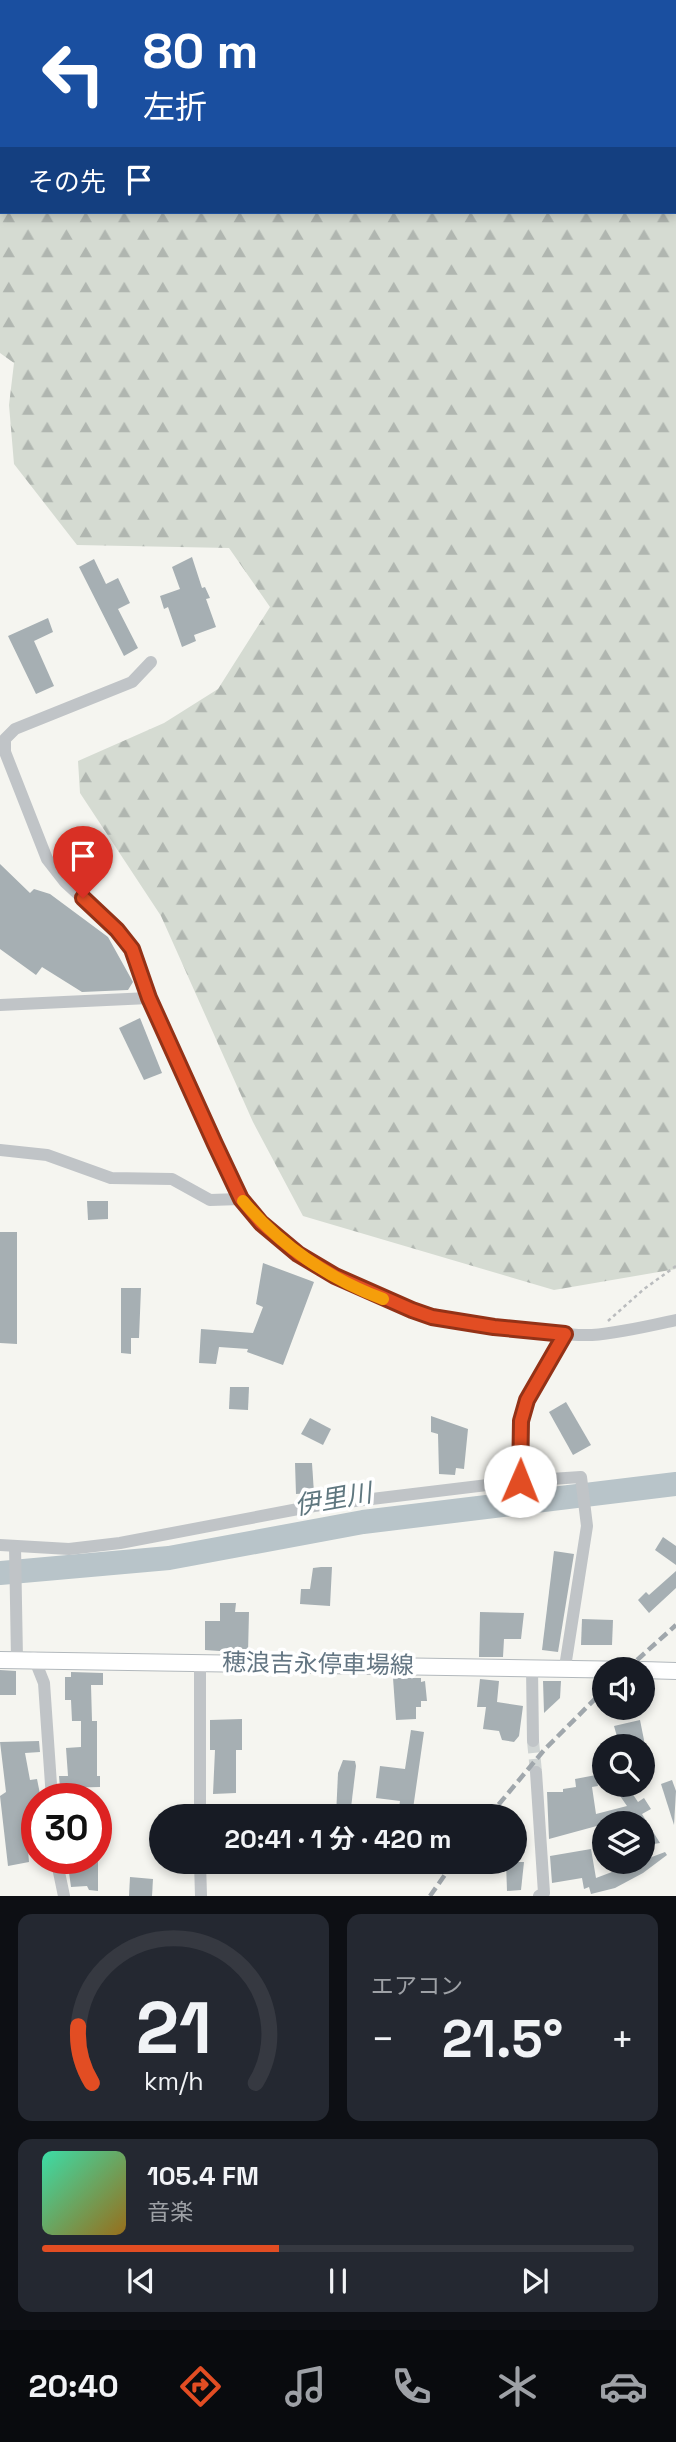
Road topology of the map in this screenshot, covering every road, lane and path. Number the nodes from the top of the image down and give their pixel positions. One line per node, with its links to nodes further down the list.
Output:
1 (151, 662): 2 (street)
2 (149, 998): 3 (street); 5 (street)
3 (0, 1005)
4 (0, 1150): 5 (street)
5 (241, 1199): 8 (street)
6 (676, 1266): 9 (path)
7 (676, 1320): 9 (street)
8 (565, 1334): 9 (street); 10 (street)
9 (592, 1335)
10 (520, 1481): 12 (street); 17 (street)
11 (0, 1545): 12 (street)
12 (15, 1547): 14 (street)
13 (34, 1658): 14 (main road, 穂浪吉永停車場線); 16 (main road, 穂浪吉永停車場線); 24 (street)
14 (17, 1659): 15 (main road, 穂浪吉永停車場線)
15 (0, 1660)
16 (200, 1662): 18 (main road, 穂浪吉永停車場線); 25 (street)
17 (565, 1667): 18 (main road, 穂浪吉永停車場線); 19 (main road, 穂浪吉永停車場線)
18 (532, 1668): 22 (street)
19 (592, 1668)
20 (655, 1670): 21 (main road)
21 (676, 1671)
22 (533, 1741)
23 (536, 1772): 30 (street)
24 (51, 1783)
25 (200, 1804)
26 (59, 1874): 28 (street)
27 (200, 1874): 29 (street)
28 (64, 1896)
29 (201, 1896)
30 (539, 1896)

